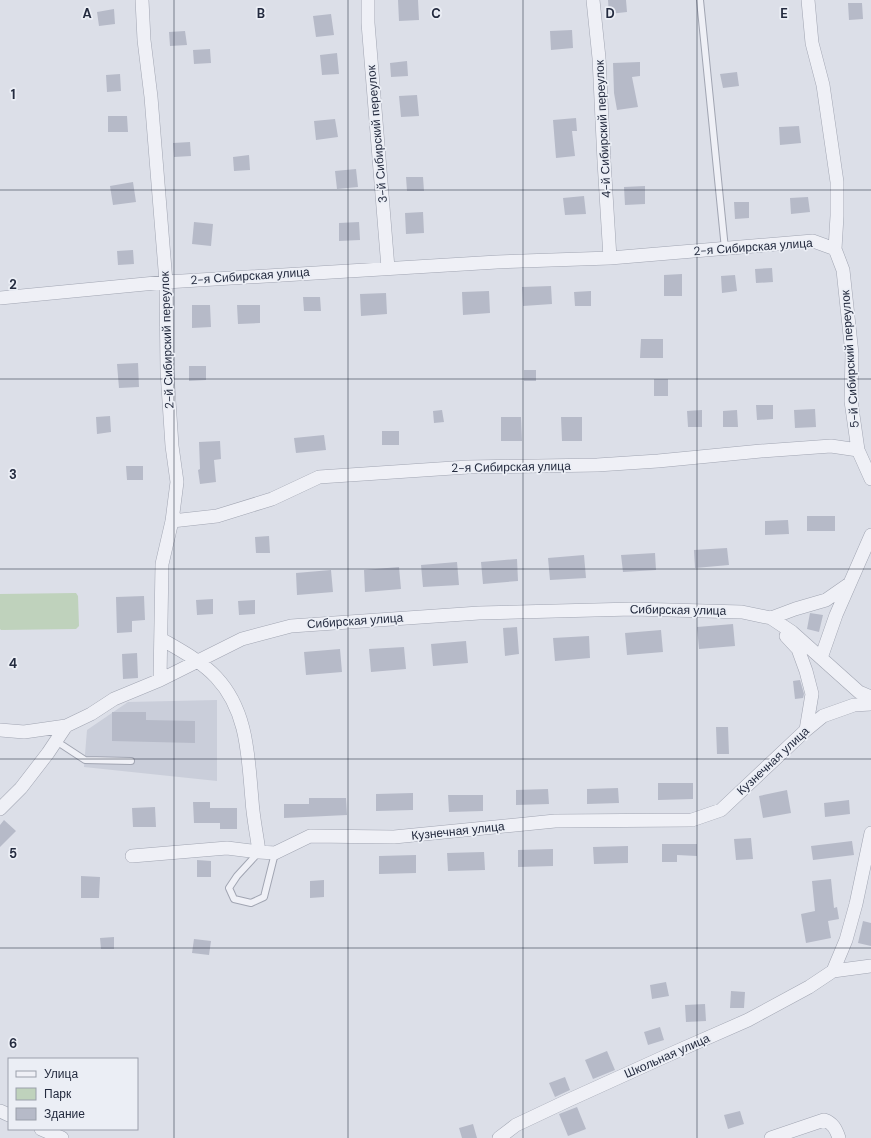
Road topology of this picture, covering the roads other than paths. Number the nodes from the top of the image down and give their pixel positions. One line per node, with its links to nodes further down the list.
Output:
1 (142, 0): 10 (street, 2-й Сибирский переулок)
2 (368, 0): 9 (street, 3-й Сибирский переулок)
3 (593, 0): 8 (street, 4-й Сибирский переулок)
4 (700, 0): 6 (lane)
5 (808, 0): 7 (street, 5-й Сибирский переулок)
6 (725, 249): 7 (street, 2-я Сибирская улица); 8 (street, 2-я Сибирская улица)
7 (836, 249): 12 (street, 5-й Сибирский переулок)
8 (610, 258): 9 (street, 2-я Сибирская улица)
9 (388, 268): 10 (street, 2-я Сибирская улица)
10 (166, 282): 11 (street, 2-я Сибирская улица); 14 (street, 2-й Сибирский переулок)
11 (0, 298)
12 (858, 450): 13 (street, 5-й Сибирский переулок); 14 (street, 2-я Сибирская улица)
13 (871, 480)
14 (172, 521): 18 (street, 2-й Сибирский переулок)
15 (871, 535): 16 (street)
16 (850, 584): 17 (street); 19 (street)
17 (771, 618): 19 (street); 20 (street, Сибирская улица); 26 (street)
18 (161, 639): 20 (street); 21 (street, 2-й Сибирский переулок)
19 (820, 658): 22 (street)
20 (197, 661): 21 (street, Сибирская улица); 31 (street)
21 (160, 680): 24 (street, Сибирская улица)
22 (871, 697)
23 (871, 704): 26 (street, Кузнечная улица)
24 (66, 726): 25 (street); 27 (street)
25 (0, 730)
26 (806, 730): 32 (street, Кузнечная улица)
27 (56, 741): 28 (lane); 29 (street)
28 (132, 761)
29 (0, 809)
30 (871, 833): 35 (street)
31 (259, 852): 32 (street, Кузнечная улица); 32 (lane); 33 (street, Кузнечная улица)
32 (275, 853)
33 (132, 856)
34 (871, 966): 35 (street)
35 (833, 971): 38 (street, Школьная улица)
36 (43, 1130): 37 (street)
37 (62, 1138)
38 (499, 1138)
39 (771, 1138): 40 (street)
40 (839, 1138)

